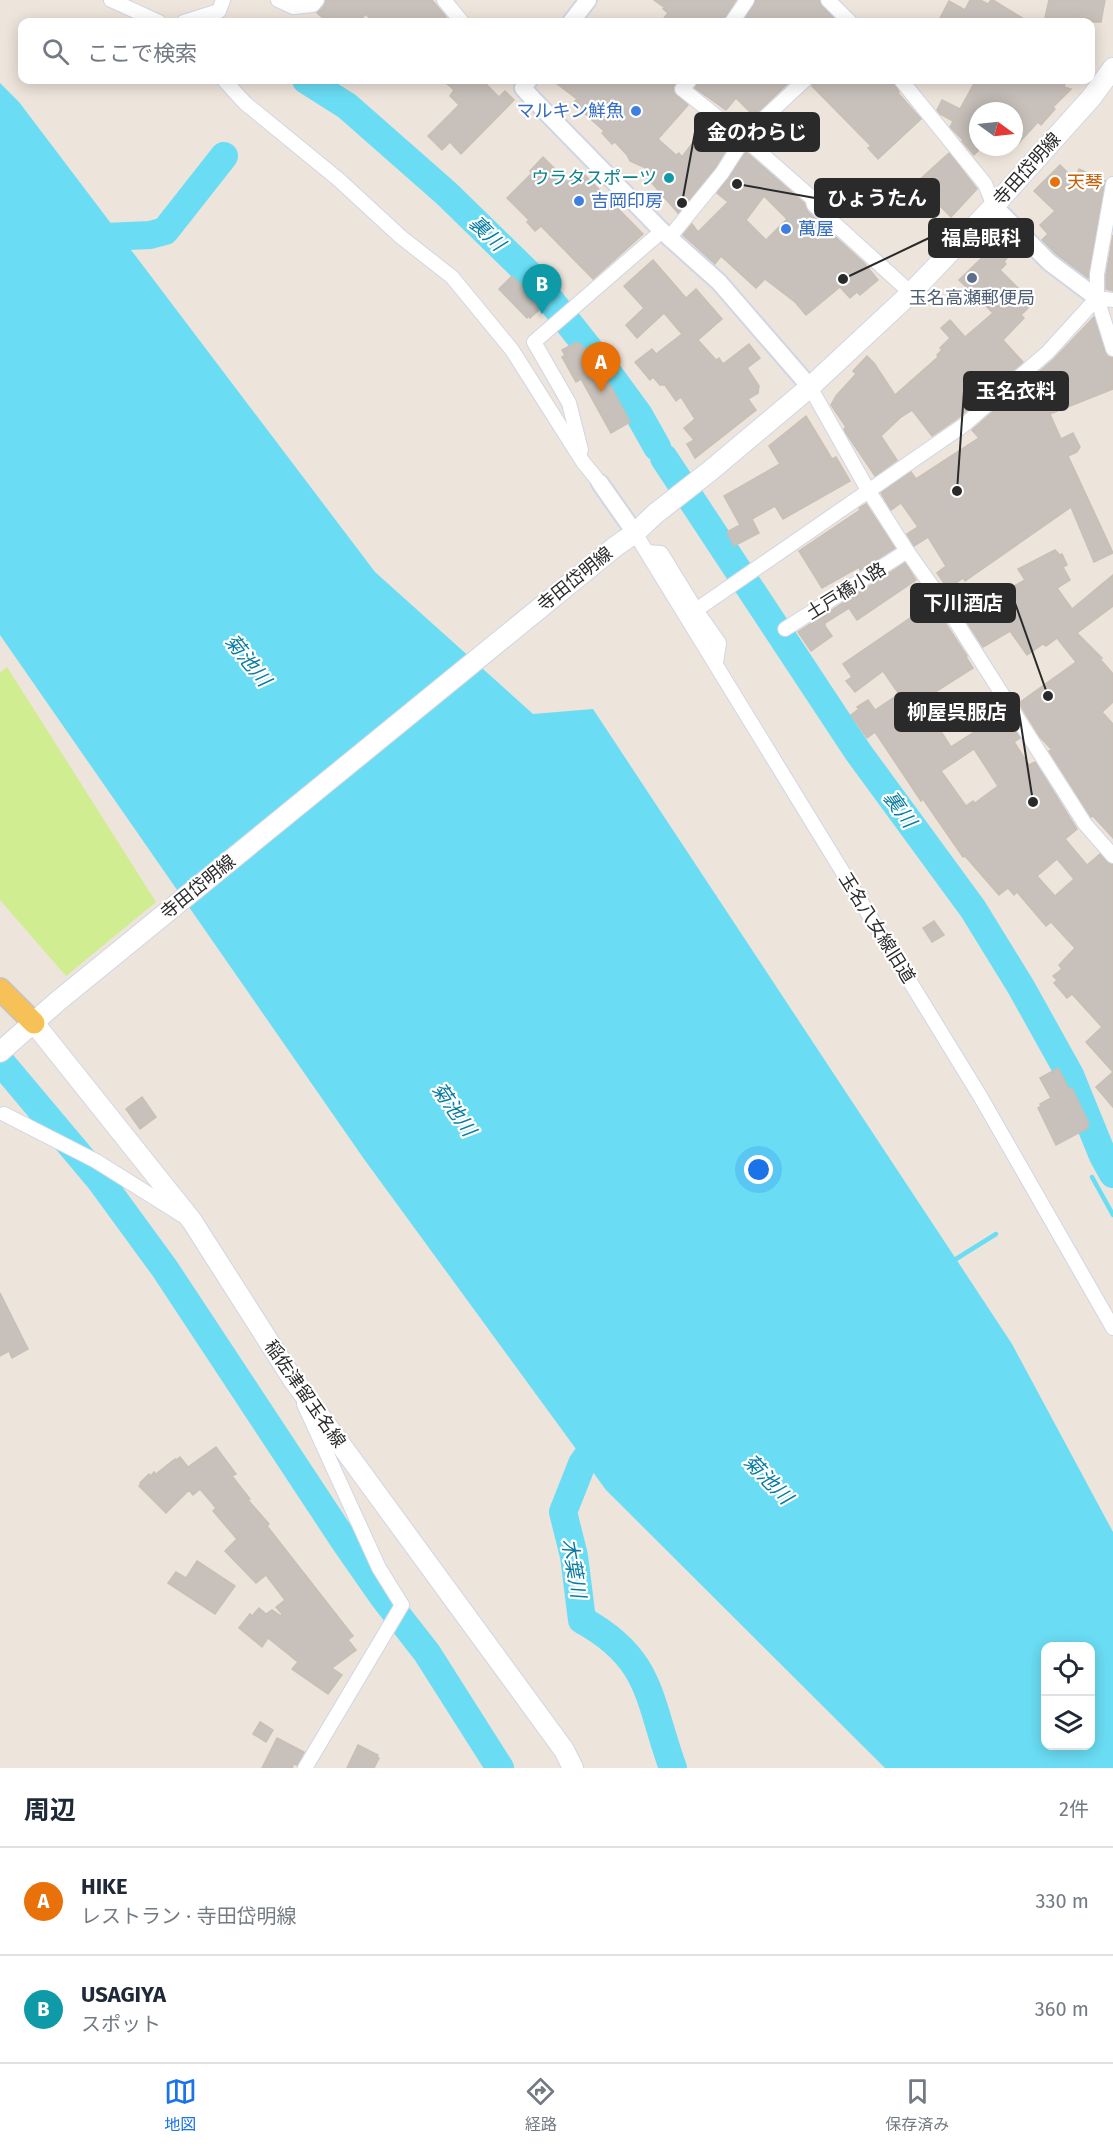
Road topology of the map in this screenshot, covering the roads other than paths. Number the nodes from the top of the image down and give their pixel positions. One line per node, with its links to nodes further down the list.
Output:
1 (111, 0): 9 (street)
2 (223, 0): 10 (street)
3 (278, 0): 4 (street)
4 (317, 0)
5 (444, 0): 11 (street)
6 (588, 0): 12 (street)
7 (747, 0): 13 (street)
8 (828, 0): 14 (street)
9 (150, 18)
10 (197, 18)
11 (459, 18)
12 (574, 18)
13 (735, 18)
14 (846, 18)
15 (1113, 68): 23 (main road, 寺田岱明線)
16 (228, 84): 29 (street)
17 (524, 84): 24 (street)
18 (686, 84): 21 (street)
19 (800, 84): 21 (street)
20 (904, 84): 23 (street)
21 (745, 139): 24 (street); 25 (street)
22 (1113, 184): 26 (street)
23 (994, 206): 25 (main road, 寺田岱明線); 26 (street)
24 (665, 234): 28 (street); 29 (street)
25 (911, 293): 28 (main road, 寺田岱明線)
26 (1105, 299): 27 (street); 31 (street)
27 (1113, 349)
28 (810, 387): 31 (street); 32 (main road, 寺田岱明線)
29 (584, 462): 30 (street)
30 (600, 483): 32 (street)
31 (868, 490): 33 (street); 35 (street)
32 (635, 533): 34 (street, 玉名八女線旧道); 40 (main road, 寺田岱明線)
33 (907, 551): 36 (street, 土戸橋小路); 38 (street)
34 (647, 552): 35 (street); 37 (street, 玉名八女線旧道)
35 (696, 610): 37 (street)
36 (785, 629)
37 (716, 663): 44 (street, 玉名八女線旧道)
38 (1113, 856)
39 (0, 989): 40 (main road)
40 (34, 1023): 41 (main road, 寺田岱明線); 43 (main road, 稲佐津留玉名線)
41 (4, 1049)
42 (4, 1114): 43 (street)
43 (192, 1221): 45 (main road, 稲佐津留玉名線)
44 (1113, 1328)
45 (292, 1378): 46 (street); 47 (main road, 稲佐津留玉名線)
46 (305, 1768)
47 (573, 1768)

